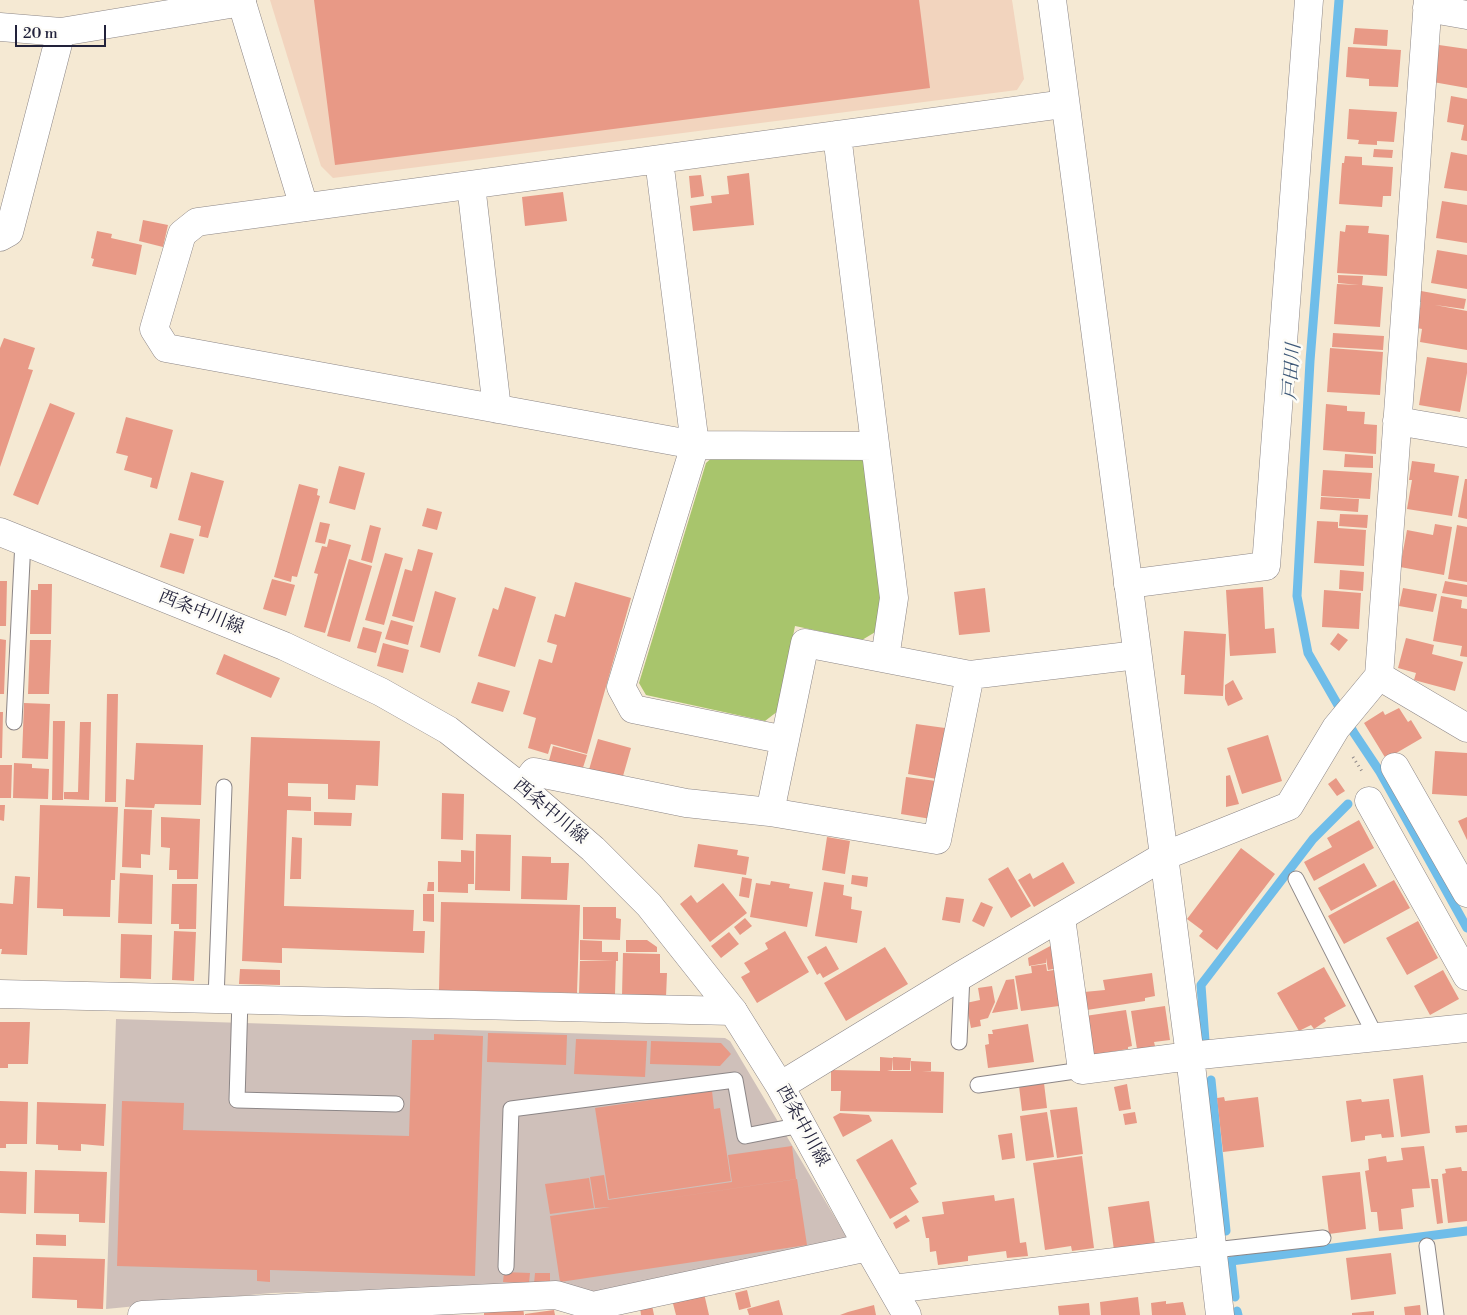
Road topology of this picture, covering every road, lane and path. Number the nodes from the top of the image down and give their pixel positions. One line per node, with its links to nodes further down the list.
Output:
1 (1052, 0): 8 (street)
2 (1309, 0): 20 (street)
3 (242, 1): 7 (street); 12 (street)
4 (1427, 4): 5 (street); 15 (street)
5 (1467, 15)
6 (0, 27): 7 (street)
7 (61, 32): 13 (street)
8 (1064, 104): 9 (street); 20 (street)
9 (837, 135): 10 (street); 18 (street)
10 (659, 160): 11 (street); 17 (street)
11 (471, 185): 12 (street); 14 (street)
12 (304, 207): 14 (street)
13 (0, 237)
14 (497, 408): 17 (street)
15 (1397, 421): 16 (street); 24 (street)
16 (1467, 433)
17 (695, 445): 18 (street); 28 (street)
18 (876, 446): 22 (street)
19 (12, 537): 25 (lane); 31 (street, 西条中川線)
20 (1128, 584): 21 (street)
21 (1137, 655): 23 (street); 34 (street)
22 (885, 658): 23 (street); 28 (street)
23 (970, 675): 33 (street)
24 (1379, 676): 26 (street); 27 (street)
25 (14, 722)
26 (1336, 728): 32 (path); 34 (street)
27 (1467, 728)
28 (785, 740): 33 (street)
29 (1395, 767): 36 (street)
30 (224, 787): 41 (lane)
31 (522, 788): 33 (street); 42 (street, 西条中川線)
32 (1369, 801): 39 (street)
33 (770, 812)
34 (1164, 856): 37 (street); 46 (street)
35 (1296, 879): 44 (lane)
36 (1467, 893)
37 (1061, 918): 38 (street); 47 (street)
38 (962, 974): 45 (lane); 49 (street)
39 (1467, 976)
40 (0, 994): 41 (street)
41 (228, 999): 42 (street); 50 (lane)
42 (733, 1011): 49 (street, 西条中川線)
43 (1467, 1028): 44 (street)
44 (1376, 1037): 46 (street)
45 (958, 1042)
46 (1190, 1056): 47 (street); 55 (street)
47 (1082, 1070): 48 (lane)
48 (978, 1085)
49 (780, 1086): 51 (street, 西条中川線)
50 (396, 1104)
51 (801, 1125): 54 (street, 西条中川線); 56 (lane)
52 (1323, 1238): 55 (lane)
53 (1428, 1246): 61 (lane)
54 (868, 1247): 57 (street, 西条中川線); 58 (street)
55 (1214, 1250): 57 (street); 60 (street)
56 (506, 1266)
57 (899, 1306)
58 (209, 1313): 59 (street)
59 (142, 1315)
60 (1220, 1315)
61 (1436, 1315)

